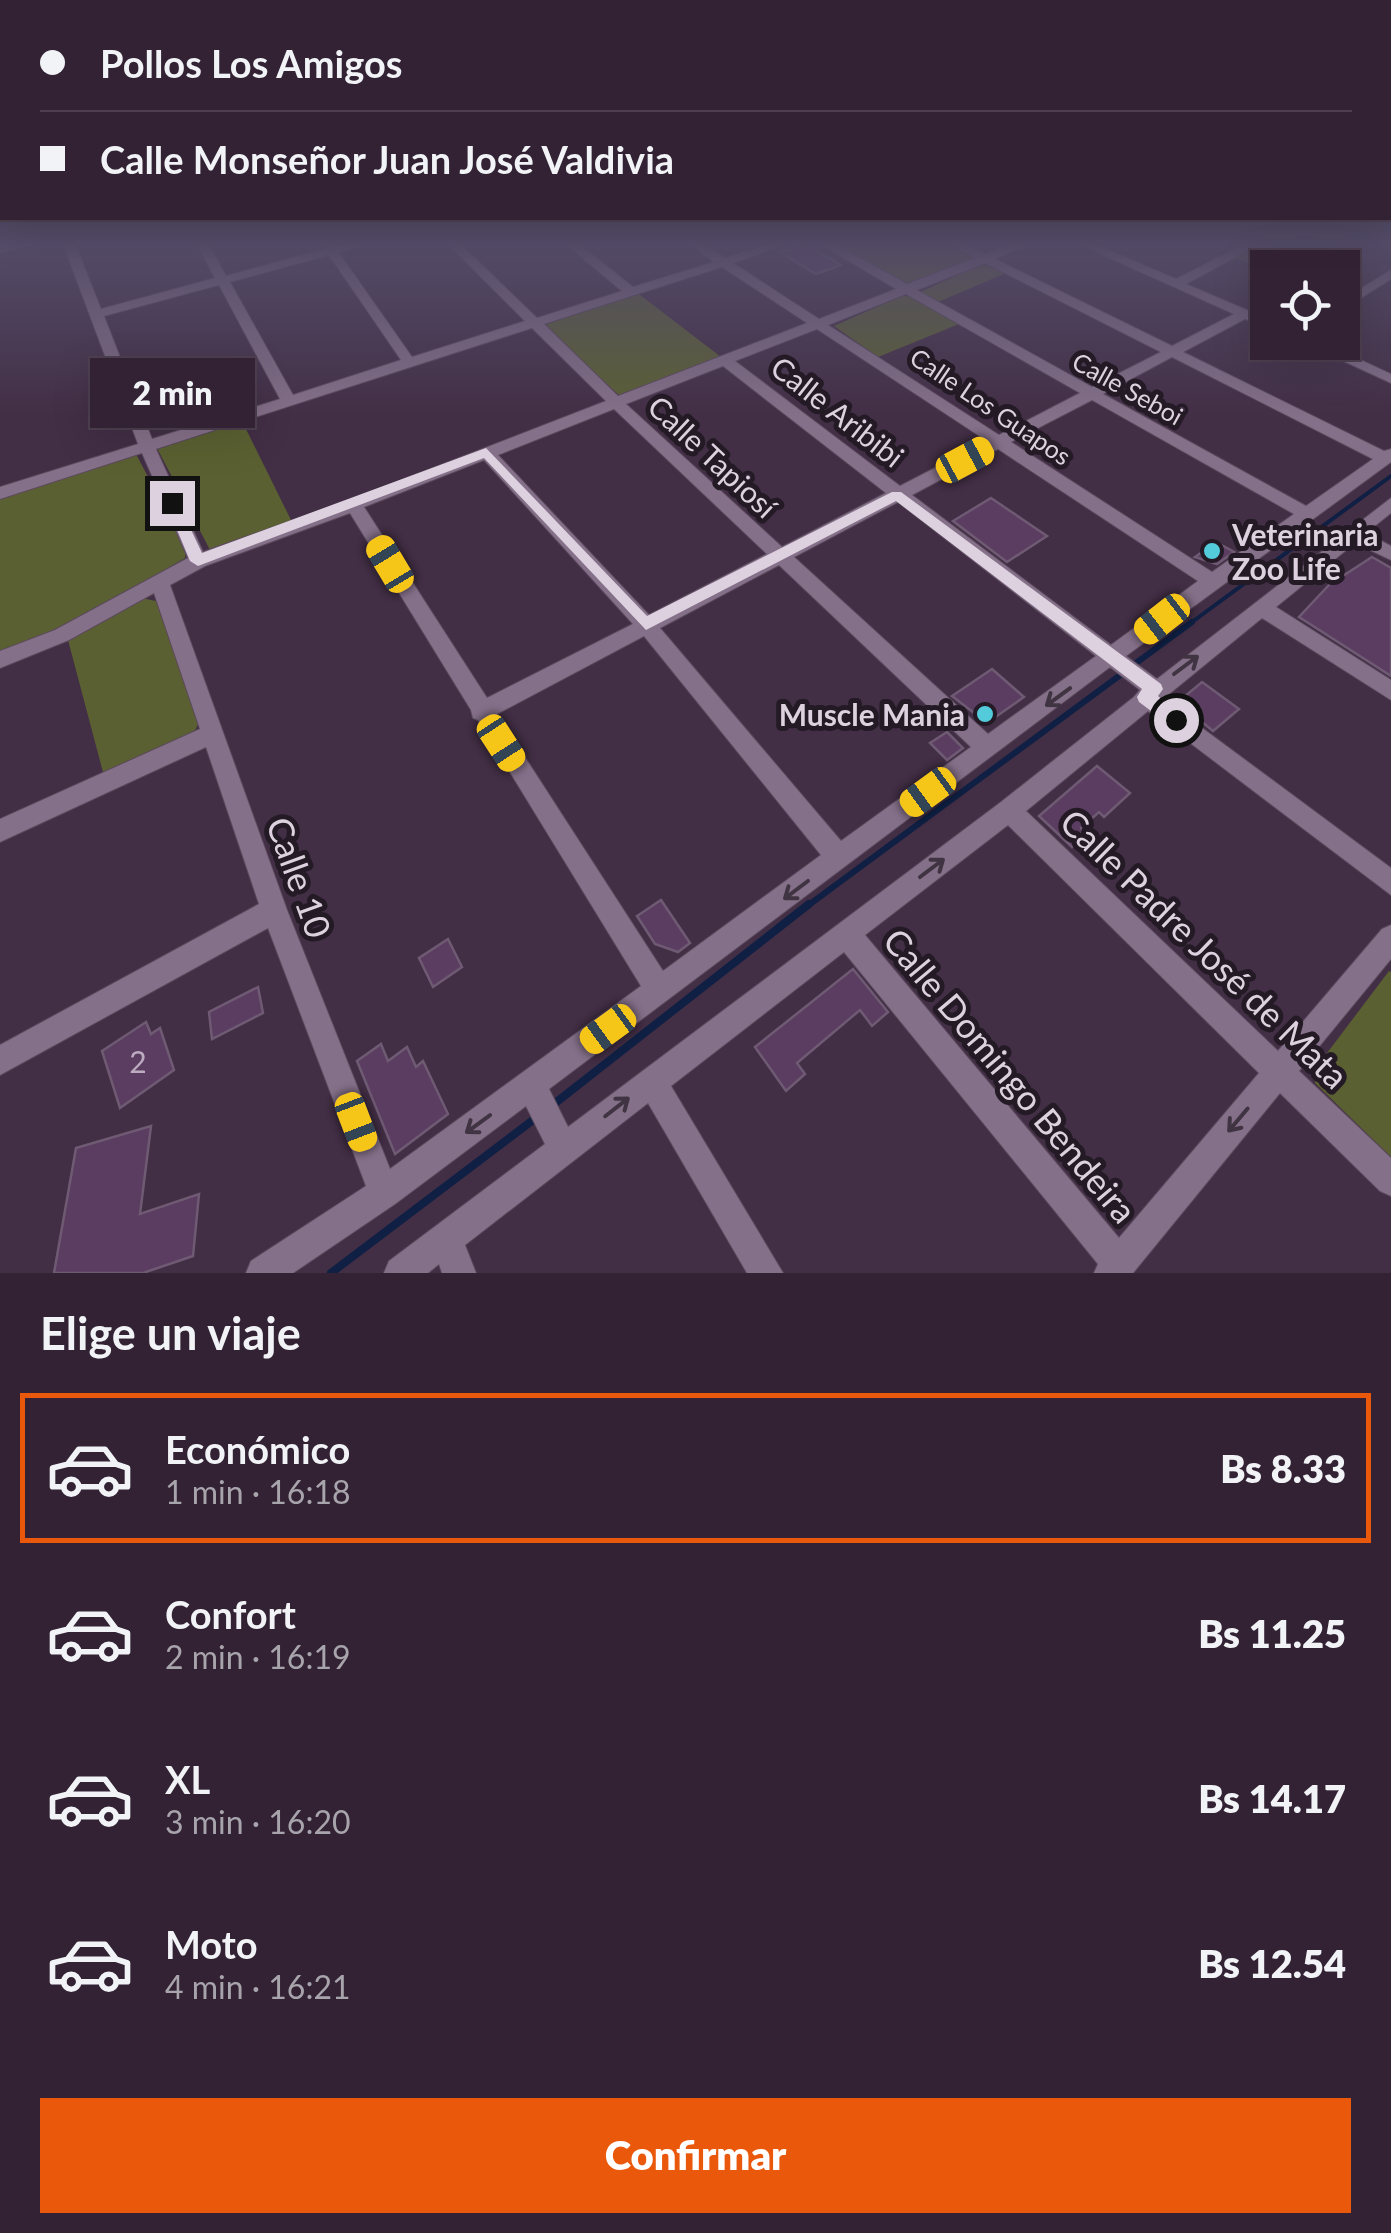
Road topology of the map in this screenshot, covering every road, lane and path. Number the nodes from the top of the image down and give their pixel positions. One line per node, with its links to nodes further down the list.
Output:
1 (91, 300): 12 (street)
2 (146, 300): 12 (street)
3 (235, 300): 23 (street)
4 (366, 300): 20 (street)
5 (514, 300): 15 (street, Calle Tapiosí)
6 (603, 300): 15 (street)
7 (784, 300): 16 (street, Calle Los Guapos)
8 (880, 300): 16 (street)
9 (925, 300): 22 (street, Calle Seboi)
10 (1069, 300): 17 (street)
11 (1213, 300): 13 (street)
12 (96, 314): 26 (street)
13 (1244, 314): 14 (street); 17 (street)
14 (1250, 316)
15 (537, 323): 20 (street); 24 (street, Calle Tapiosí)
16 (822, 324): 19 (street); 25 (street, Calle Los Guapos)
17 (1170, 352): 22 (street); 28 (street)
18 (1349, 360): 21 (street)
19 (725, 361): 24 (street); 30 (street, Calle Aribibi)
20 (409, 362): 23 (street)
21 (1391, 379)
22 (1092, 394): 25 (street); 33 (street, Calle Seboi)
23 (288, 400): 26 (street)
24 (616, 403): 27 (street); 36 (street, Calle Tapiosí)
25 (999, 442): 30 (street); 38 (street, Calle Los Guapos)
26 (147, 446): 29 (street); 37 (street)
27 (486, 452): 32 (street); 41 (street)
28 (1388, 456): 33 (street)
29 (0, 493)
30 (896, 495): 36 (street); 43 (street, Calle Aribibi)
31 (1391, 504): 34 (street)
32 (354, 505): 37 (street); 46 (street)
33 (1308, 515): 38 (street)
34 (1353, 534): 35 (street); 40 (street)
35 (1391, 554)
36 (780, 555): 41 (street); 48 (street, Calle Tapiosí)
37 (198, 561): 39 (street)
38 (1212, 581): 43 (street)
39 (160, 582): 42 (street); 47 (street, Calle 10)
40 (1262, 608): 44 (street, one-way to 40); 45 (street)
41 (646, 624): 46 (street); 51 (street)
42 (0, 660)
43 (1116, 660): 44 (street, Calle Aribibi); 48 (street, one-way to 48)
44 (1149, 690): 49 (street); 52 (street, Calle Aribibi)
45 (1391, 691)
46 (481, 712): 56 (street)
47 (212, 734): 50 (street); 53 (street, Calle 10)
48 (987, 748): 51 (street)
49 (1010, 810): 54 (street, one-way to 49); 58 (street, Calle Padre José de Mata)
50 (0, 831)
51 (839, 858): 56 (street, one-way to 56)
52 (1391, 884)
53 (274, 910): 57 (street); 63 (street, Calle 10)
54 (846, 933): 59 (street); 65 (street, Calle Domingo Bendeira)
55 (1387, 950): 58 (street)
56 (660, 991): 60 (street)
57 (0, 1061)
58 (1278, 1073): 62 (street, Calle Padre José de Mata); 65 (street, one-way to 65)
59 (651, 1081): 61 (street, one-way to 59); 69 (street)
60 (533, 1090): 61 (street); 63 (street, one-way to 63)
61 (561, 1145): 64 (street)
62 (1391, 1180)
63 (384, 1193): 66 (street)
64 (446, 1238): 67 (street); 68 (street)
65 (1115, 1268)
66 (263, 1273)
67 (401, 1273)
68 (459, 1273)
69 (766, 1273)

